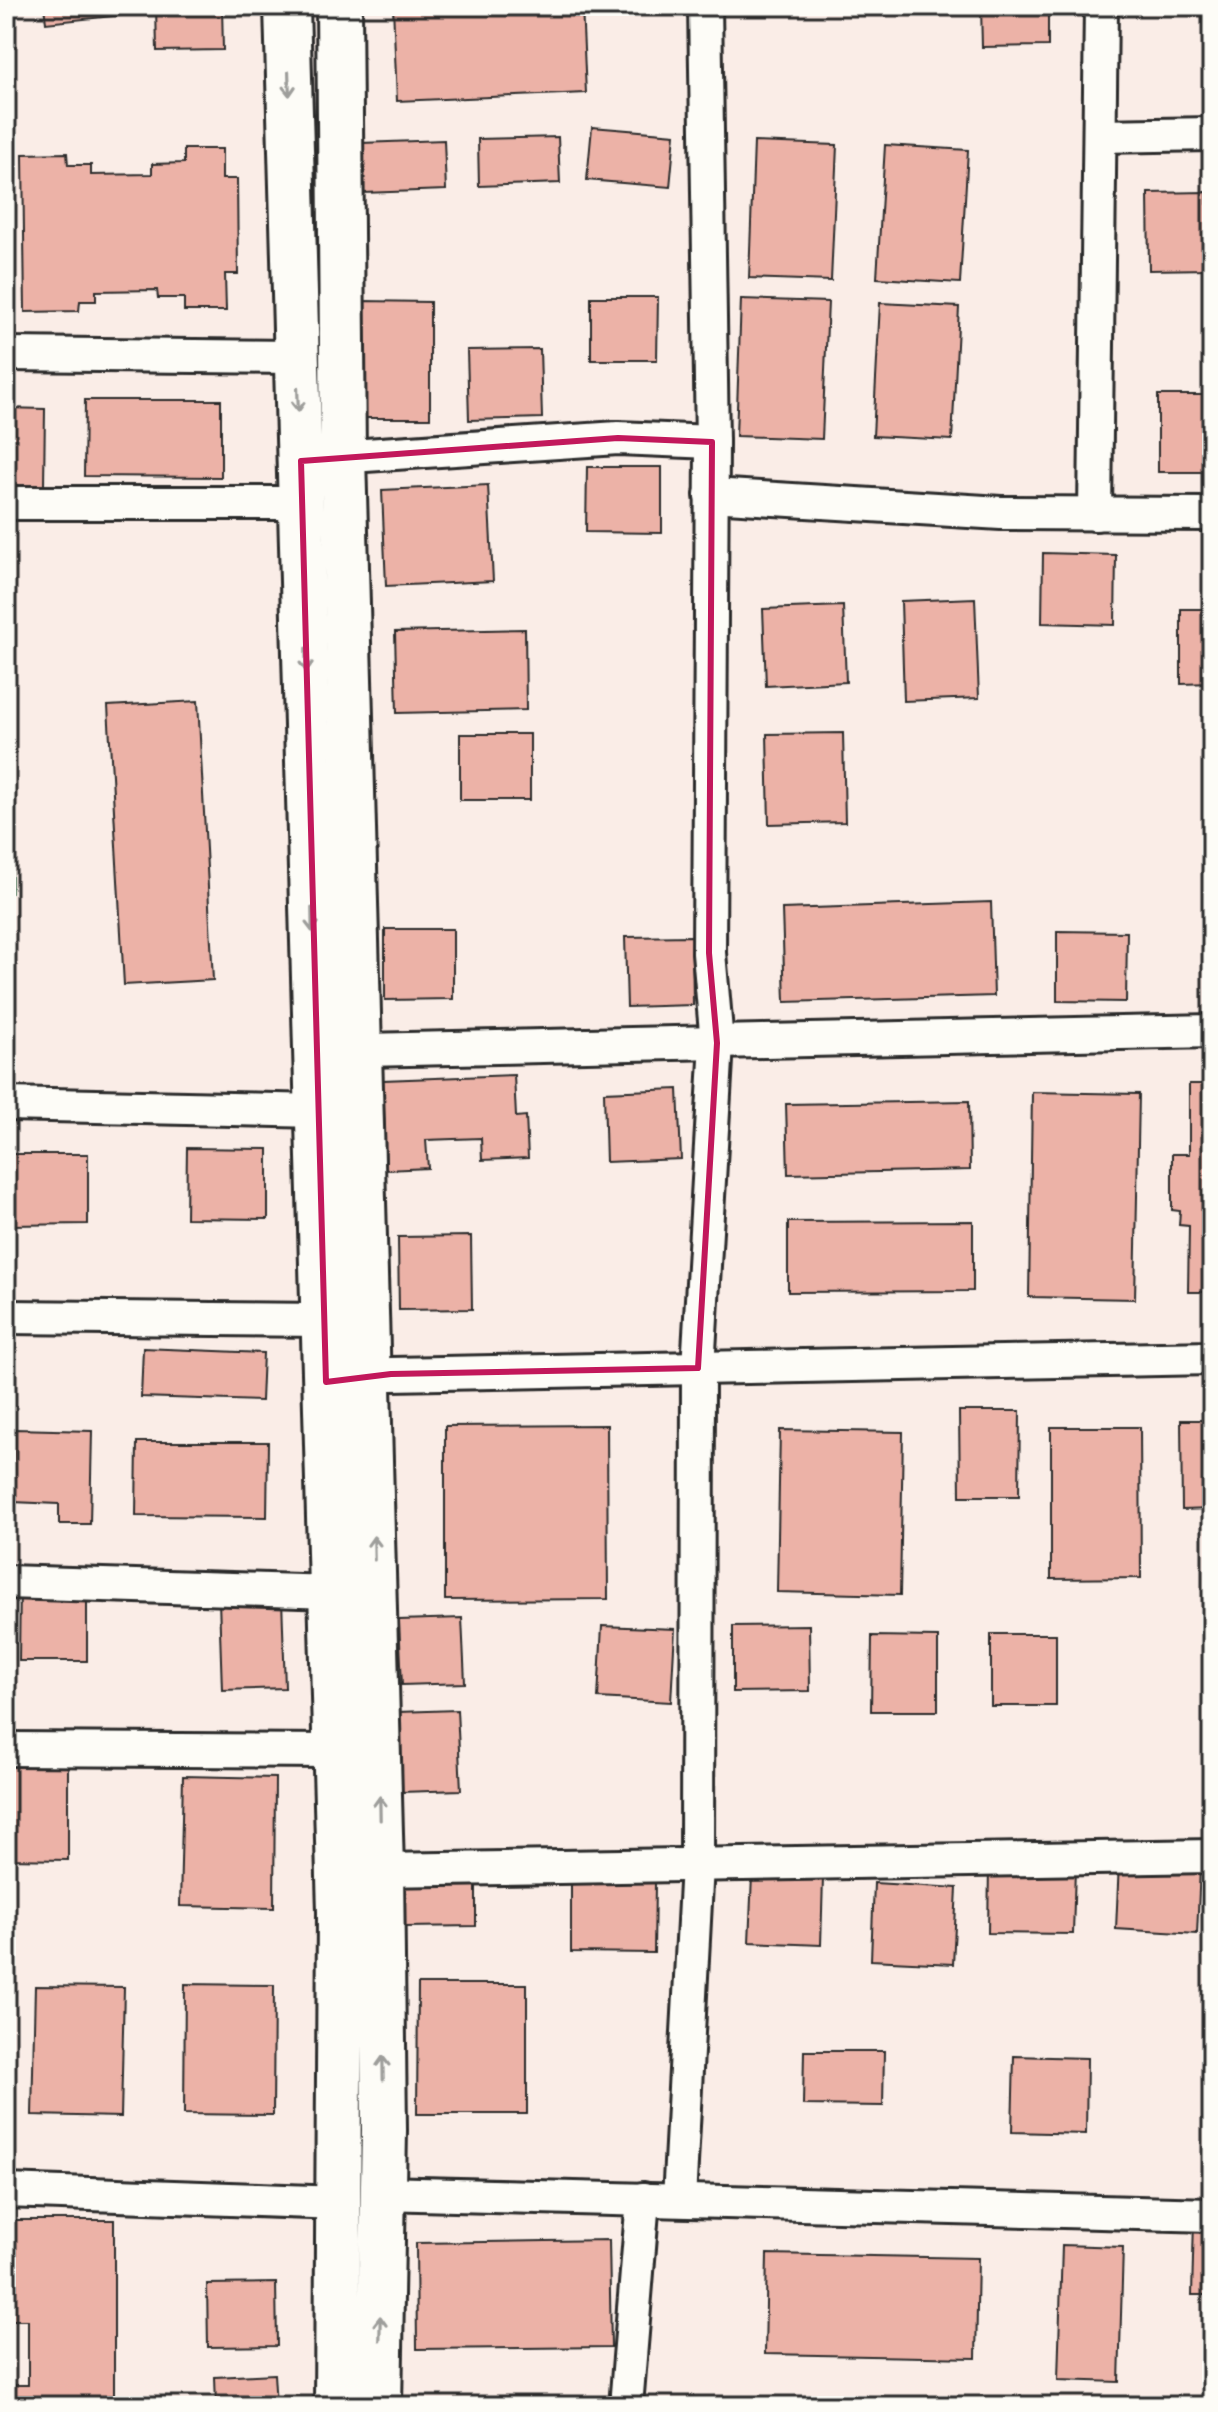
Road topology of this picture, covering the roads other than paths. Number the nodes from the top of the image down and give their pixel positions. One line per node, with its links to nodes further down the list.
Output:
1 (287, 6): 8 (main road, one-way to 8)
2 (339, 6): 10 (main road)
3 (705, 6): 9 (street)
4 (1101, 6): 6 (street)
5 (1212, 134): 6 (street)
6 (1100, 136): 14 (street)
7 (6, 354): 8 (street)
8 (297, 357): 11 (main road, one-way to 11)
9 (712, 442): 10 (street); 12 (street)
10 (343, 456): 11 (street); 18 (main road)
11 (301, 482): 13 (street); 19 (main road, one-way to 19)
12 (711, 495): 14 (street); 17 (street)
13 (6, 503)
14 (1095, 514): 15 (street)
15 (1212, 514)
16 (1212, 1031): 17 (street)
17 (717, 1043): 18 (street); 25 (street)
18 (361, 1053): 19 (street); 26 (main road)
19 (316, 1059): 21 (main road)
20 (6, 1104): 21 (street)
21 (318, 1111): 23 (main road)
22 (6, 1317): 23 (street)
23 (325, 1320): 27 (main road)
24 (1212, 1358): 25 (street)
25 (698, 1368): 26 (street); 33 (street)
26 (370, 1380): 27 (street); 34 (main road, one-way to 26)
27 (326, 1382): 29 (main road)
28 (6, 1582): 29 (street)
29 (332, 1592): 31 (main road)
30 (6, 1749): 31 (street)
31 (336, 1751): 39 (main road)
32 (1212, 1856): 33 (street)
33 (697, 1865): 34 (street); 38 (street)
34 (381, 1870): 36 (main road, one-way to 34)
35 (6, 2191): 39 (street)
36 (382, 2193): 37 (street); 42 (main road, one-way to 36)
37 (643, 2199): 38 (street); 43 (street)
38 (679, 2200): 40 (street)
39 (339, 2203): 41 (main road)
40 (1212, 2215)
41 (337, 2406)
42 (379, 2406)
43 (626, 2406)

